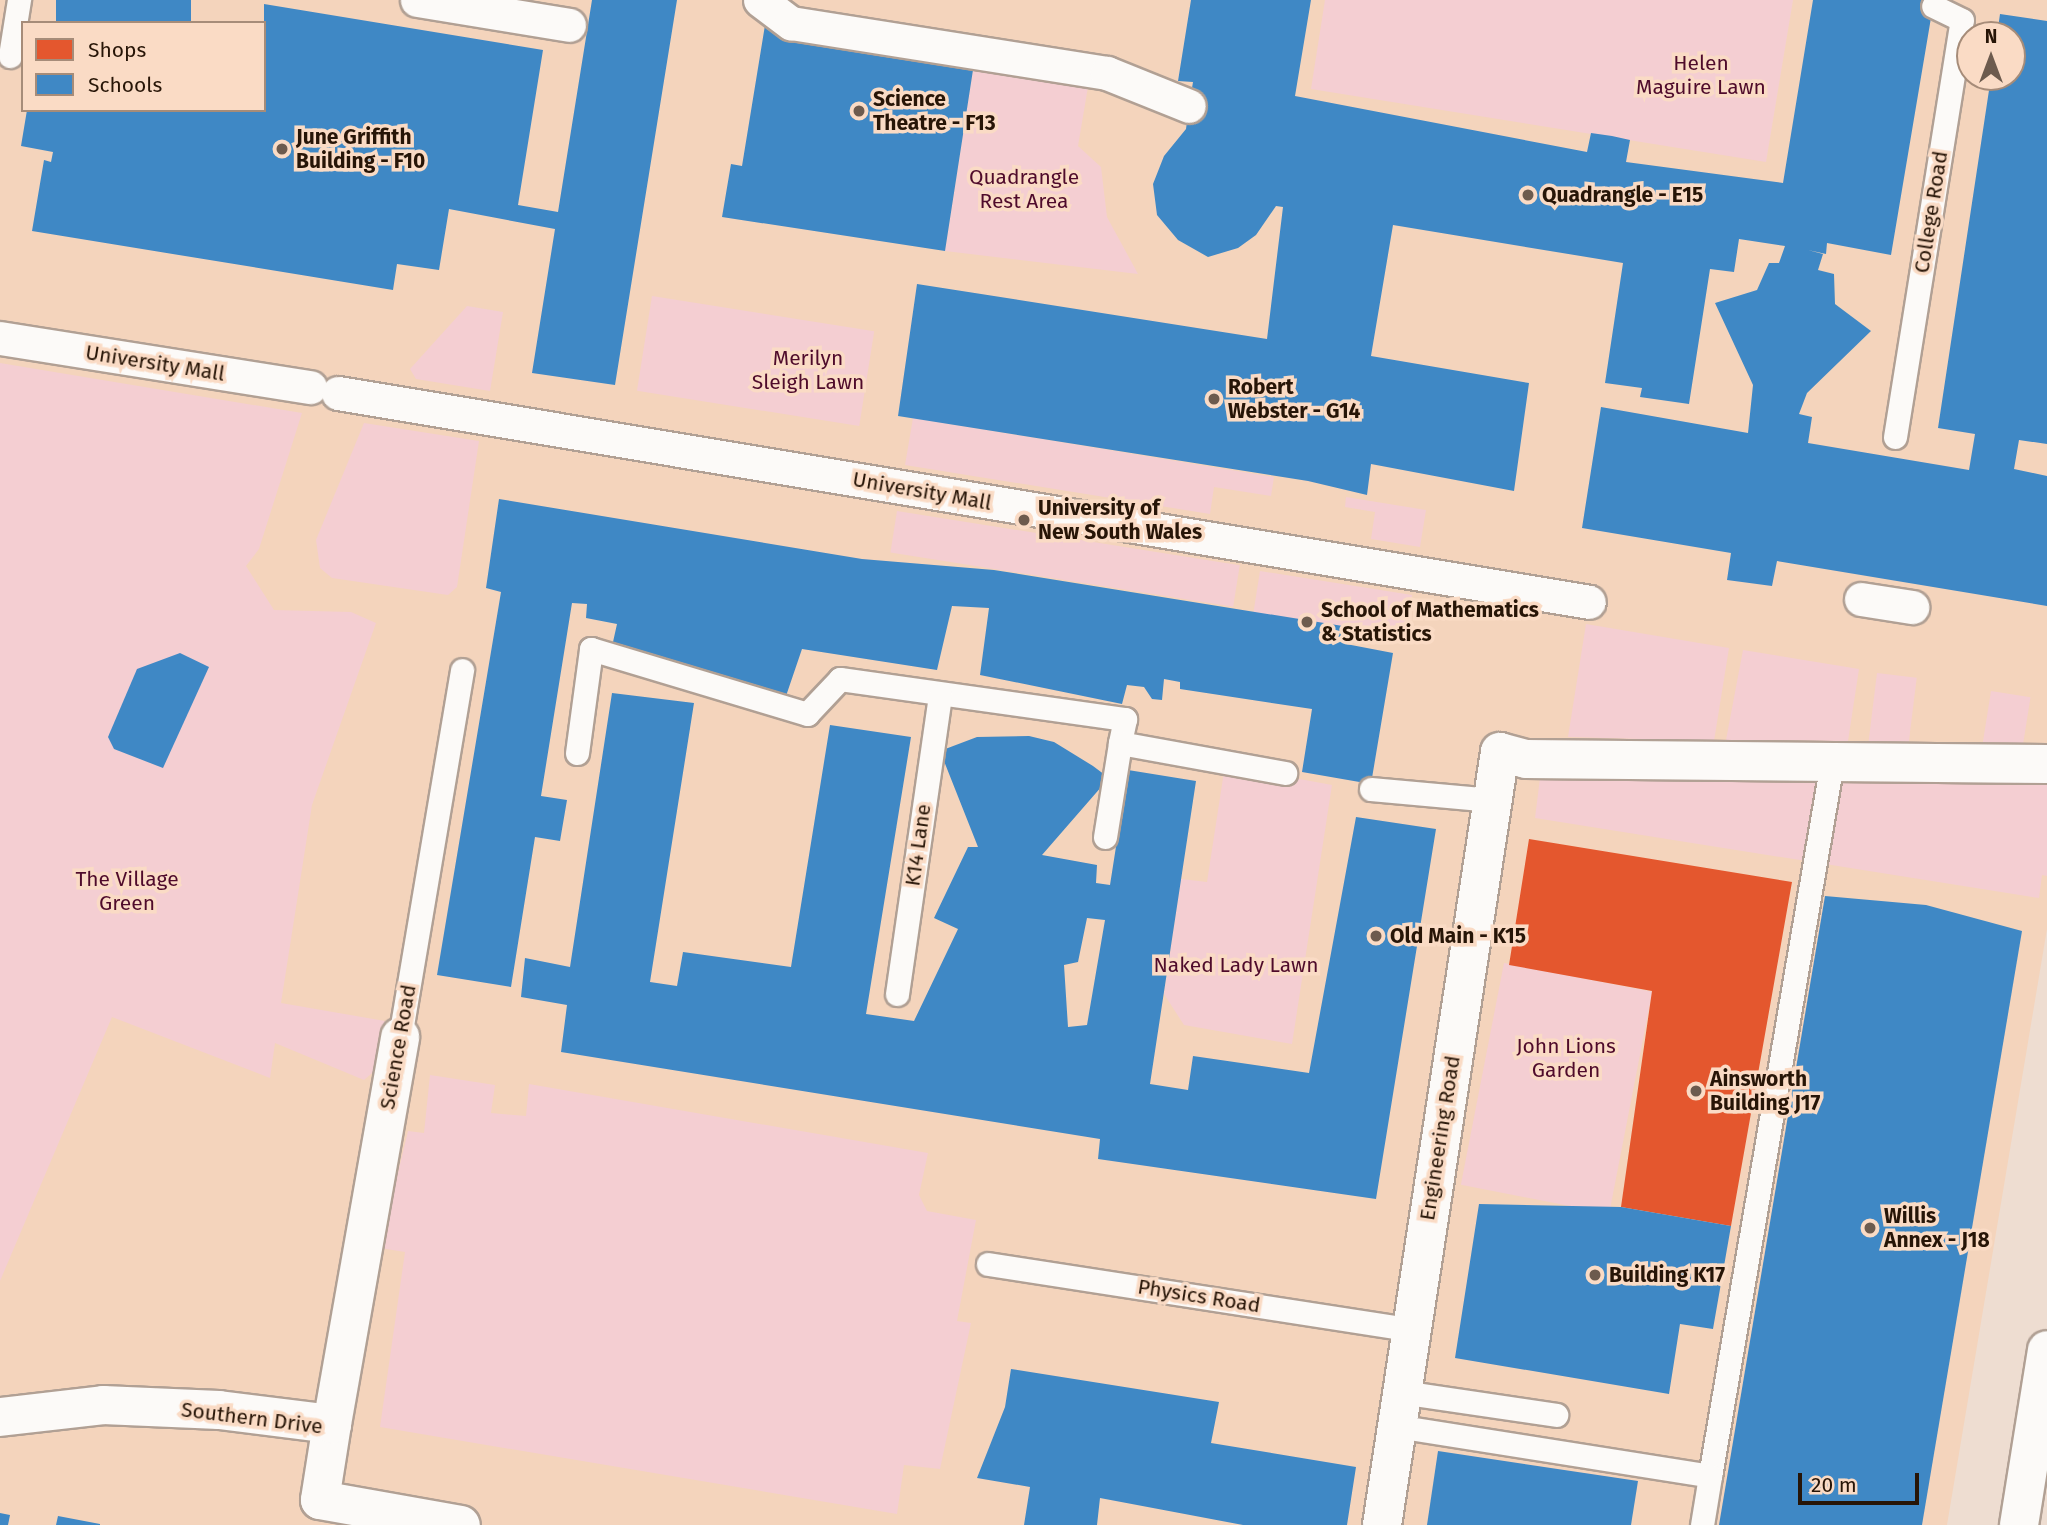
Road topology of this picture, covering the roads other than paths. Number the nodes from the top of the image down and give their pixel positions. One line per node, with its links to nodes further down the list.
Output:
1 (19, 0): 6 (lane)
2 (416, 0): 5 (street)
3 (761, 0): 7 (street)
4 (1933, 6): 9 (lane, College Road)
5 (569, 25)
6 (9, 56)
7 (1189, 106)
8 (0, 338): 11 (street, University Mall)
9 (1895, 437)
10 (1861, 599): 12 (street)
11 (1589, 602)
12 (1912, 607)
13 (462, 670): 24 (lane, Science Road)
14 (940, 695): 15 (lane); 16 (lane); 23 (lane, K14 Lane)
15 (1120, 743): 19 (lane); 22 (lane)
16 (577, 753)
17 (1832, 762): 18 (street); 21 (street, Engineering Road); 32 (lane)
18 (2047, 764)
19 (1285, 773)
20 (1371, 789): 21 (lane)
21 (1492, 800): 26 (street, Engineering Road)
22 (1105, 837)
23 (897, 994)
24 (400, 1037): 31 (street, Science Road)
25 (988, 1264): 26 (lane, Physics Road)
26 (1410, 1329): 28 (street, Engineering Road)
27 (2047, 1350): 36 (street)
28 (1399, 1409): 29 (lane); 32 (lane); 34 (street, Engineering Road)
29 (1556, 1415)
30 (0, 1417): 31 (street, Southern Drive)
31 (332, 1424): 33 (street, Southern Drive)
32 (1710, 1476): 35 (lane)
33 (461, 1525)
34 (1382, 1525)
35 (1702, 1525)
36 (2020, 1525)

